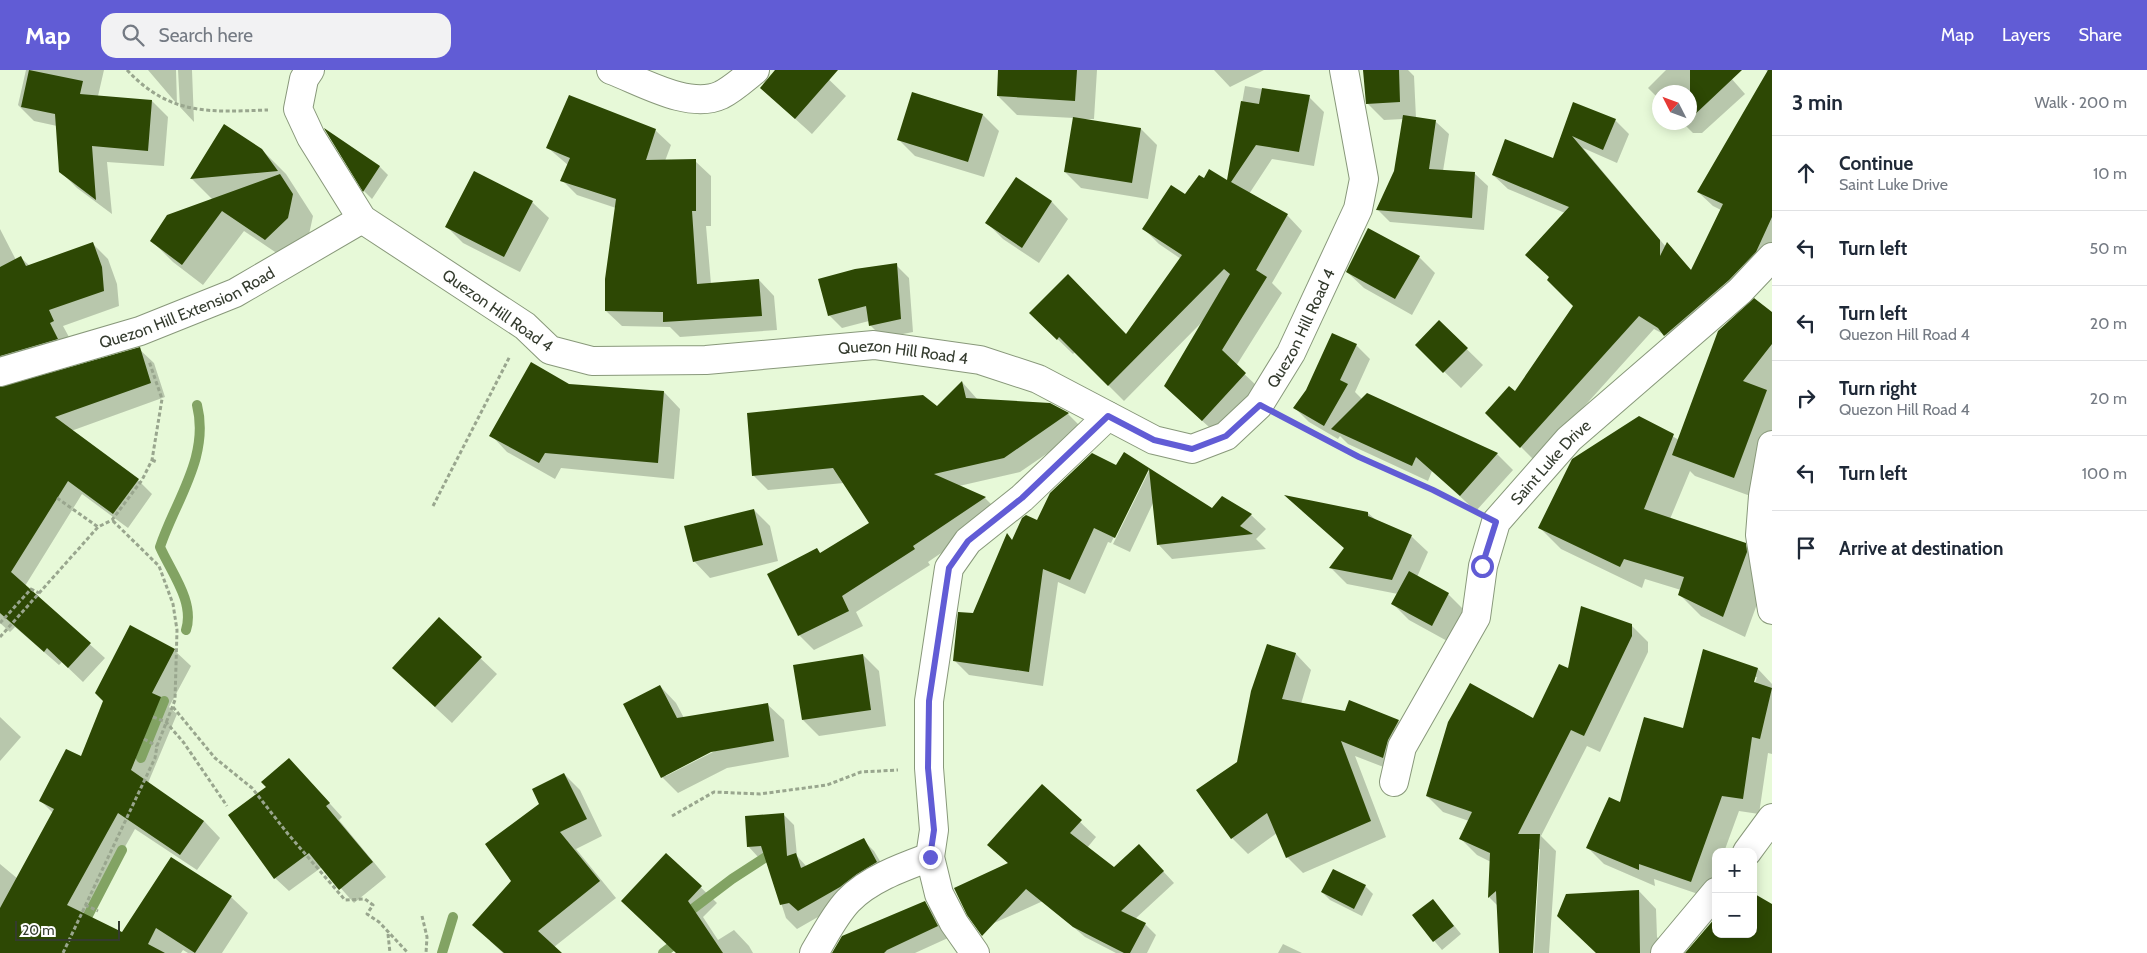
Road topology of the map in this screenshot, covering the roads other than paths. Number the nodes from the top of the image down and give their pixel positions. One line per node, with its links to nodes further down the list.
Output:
1 (310, 70): 5 (street, Quezon Hill Road 4)
2 (611, 70): 3 (street)
3 (755, 70)
4 (1344, 70): 8 (street, Quezon Hill Road 4)
5 (362, 219): 7 (street, Quezon Hill Extension Road); 8 (street, Quezon Hill Road 4)
6 (1772, 257): 11 (street, Saint Luke Drive)
7 (0, 372)
8 (1108, 416): 14 (street)
9 (1772, 444): 10 (street)
10 (1772, 610)
11 (1394, 782)
12 (1772, 818): 13 (street)
13 (1750, 848)
14 (930, 857): 16 (street); 17 (street)
15 (1715, 893): 18 (street)
16 (814, 953)
17 (975, 953)
18 (1666, 953)

